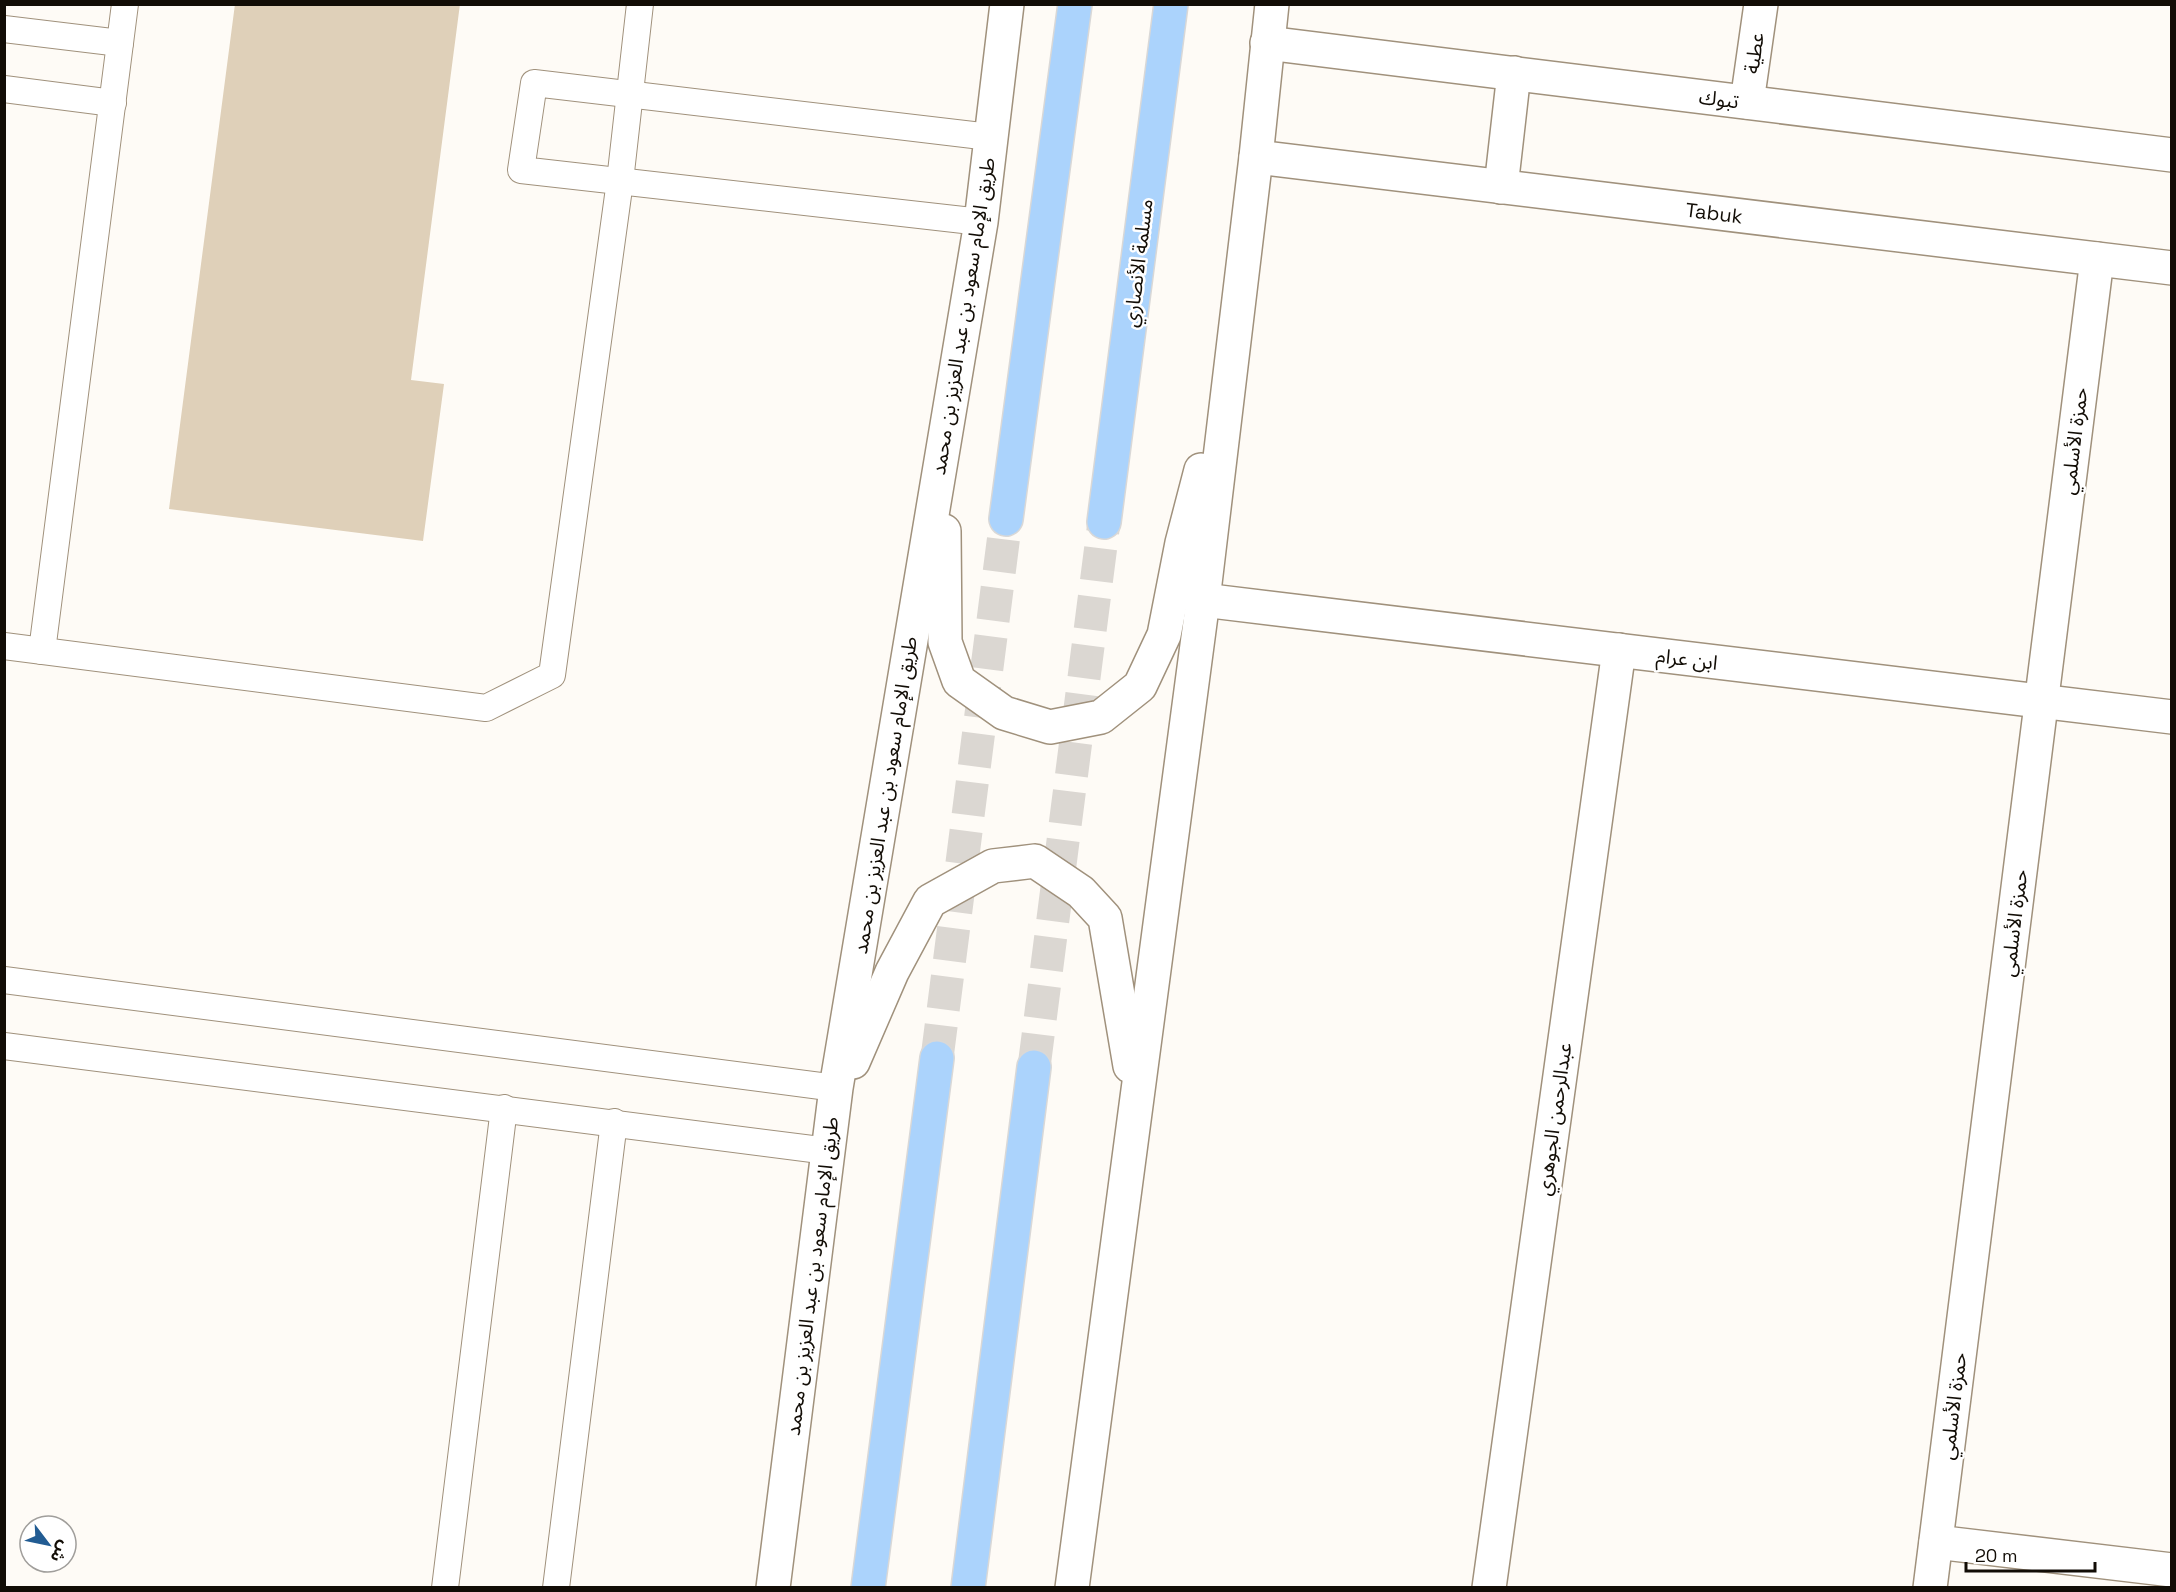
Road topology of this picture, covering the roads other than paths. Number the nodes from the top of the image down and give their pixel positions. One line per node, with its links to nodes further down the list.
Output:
1 (125, 4): 9 (lane)
2 (640, 4): 13 (lane)
3 (1007, 4): 16 (street, طريق الإمام سعود بن عبد العزيز بن محمد)
4 (1076, 4): 26 (main road)
5 (1171, 4): 27 (main road, مسلمة الأنصاري)
6 (1272, 4): 10 (street)
7 (1761, 4): 14 (street, عطية)
8 (4, 28): 9 (lane)
9 (120, 43): 15 (lane)
10 (1267, 43): 11 (street, تبوك); 18 (street)
11 (1514, 73): 14 (street, تبوك); 20 (street)
12 (4, 89): 15 (lane)
13 (630, 95): 16 (lane); 19 (lane); 19 (lane)
14 (1748, 102): 17 (street, تبوك)
15 (113, 103): 31 (lane)
16 (990, 137): 21 (street, طريق الإمام سعود بن عبد العزيز بن محمد)
17 (2172, 154)
18 (1256, 157): 20 (street, Tabuk); 24 (street)
19 (620, 182): 21 (lane); 31 (lane)
20 (1501, 187): 22 (street, Tabuk)
21 (981, 222): 25 (street, طريق الإمام سعود بن عبد العزيز بن محمد)
22 (2097, 259): 23 (street, Tabuk); 32 (street, حمزة الأسلمي)
23 (2172, 268)
24 (1235, 335): 25 (street); 28 (street)
25 (946, 424): 38 (street, طريق الإمام سعود بن عبد العزيز بن محمد)
26 (1006, 519)
27 (1104, 522)
28 (1203, 600): 30 (street, ابن عرام); 39 (street)
29 (4, 646): 31 (lane)
30 (1619, 650): 32 (street, ابن عرام); 51 (street, عبدالرحمن الجوهري)
31 (42, 651)
32 (2042, 701): 33 (street, ابن عرام); 43 (street, حمزة الأسلمي)
33 (2172, 717)
34 (4, 980): 38 (lane)
35 (4, 1046): 40 (lane)
36 (936, 1058): 48 (main road)
37 (1034, 1067): 49 (main road)
38 (834, 1099): 39 (street); 42 (street, طريق الإمام سعود بن عبد العزيز بن محمد)
39 (1136, 1104): 50 (street)
40 (504, 1108): 41 (lane); 45 (lane)
41 (614, 1122): 42 (lane); 46 (lane)
42 (828, 1151): 47 (street, طريق الإمام سعود بن عبد العزيز بن محمد)
43 (1936, 1542): 44 (street); 52 (street, حمزة الأسلمي)
44 (2172, 1570)
45 (445, 1587)
46 (556, 1587)
47 (773, 1587)
48 (868, 1587)
49 (968, 1587)
50 (1072, 1587)
51 (1489, 1587)
52 (1930, 1587)

